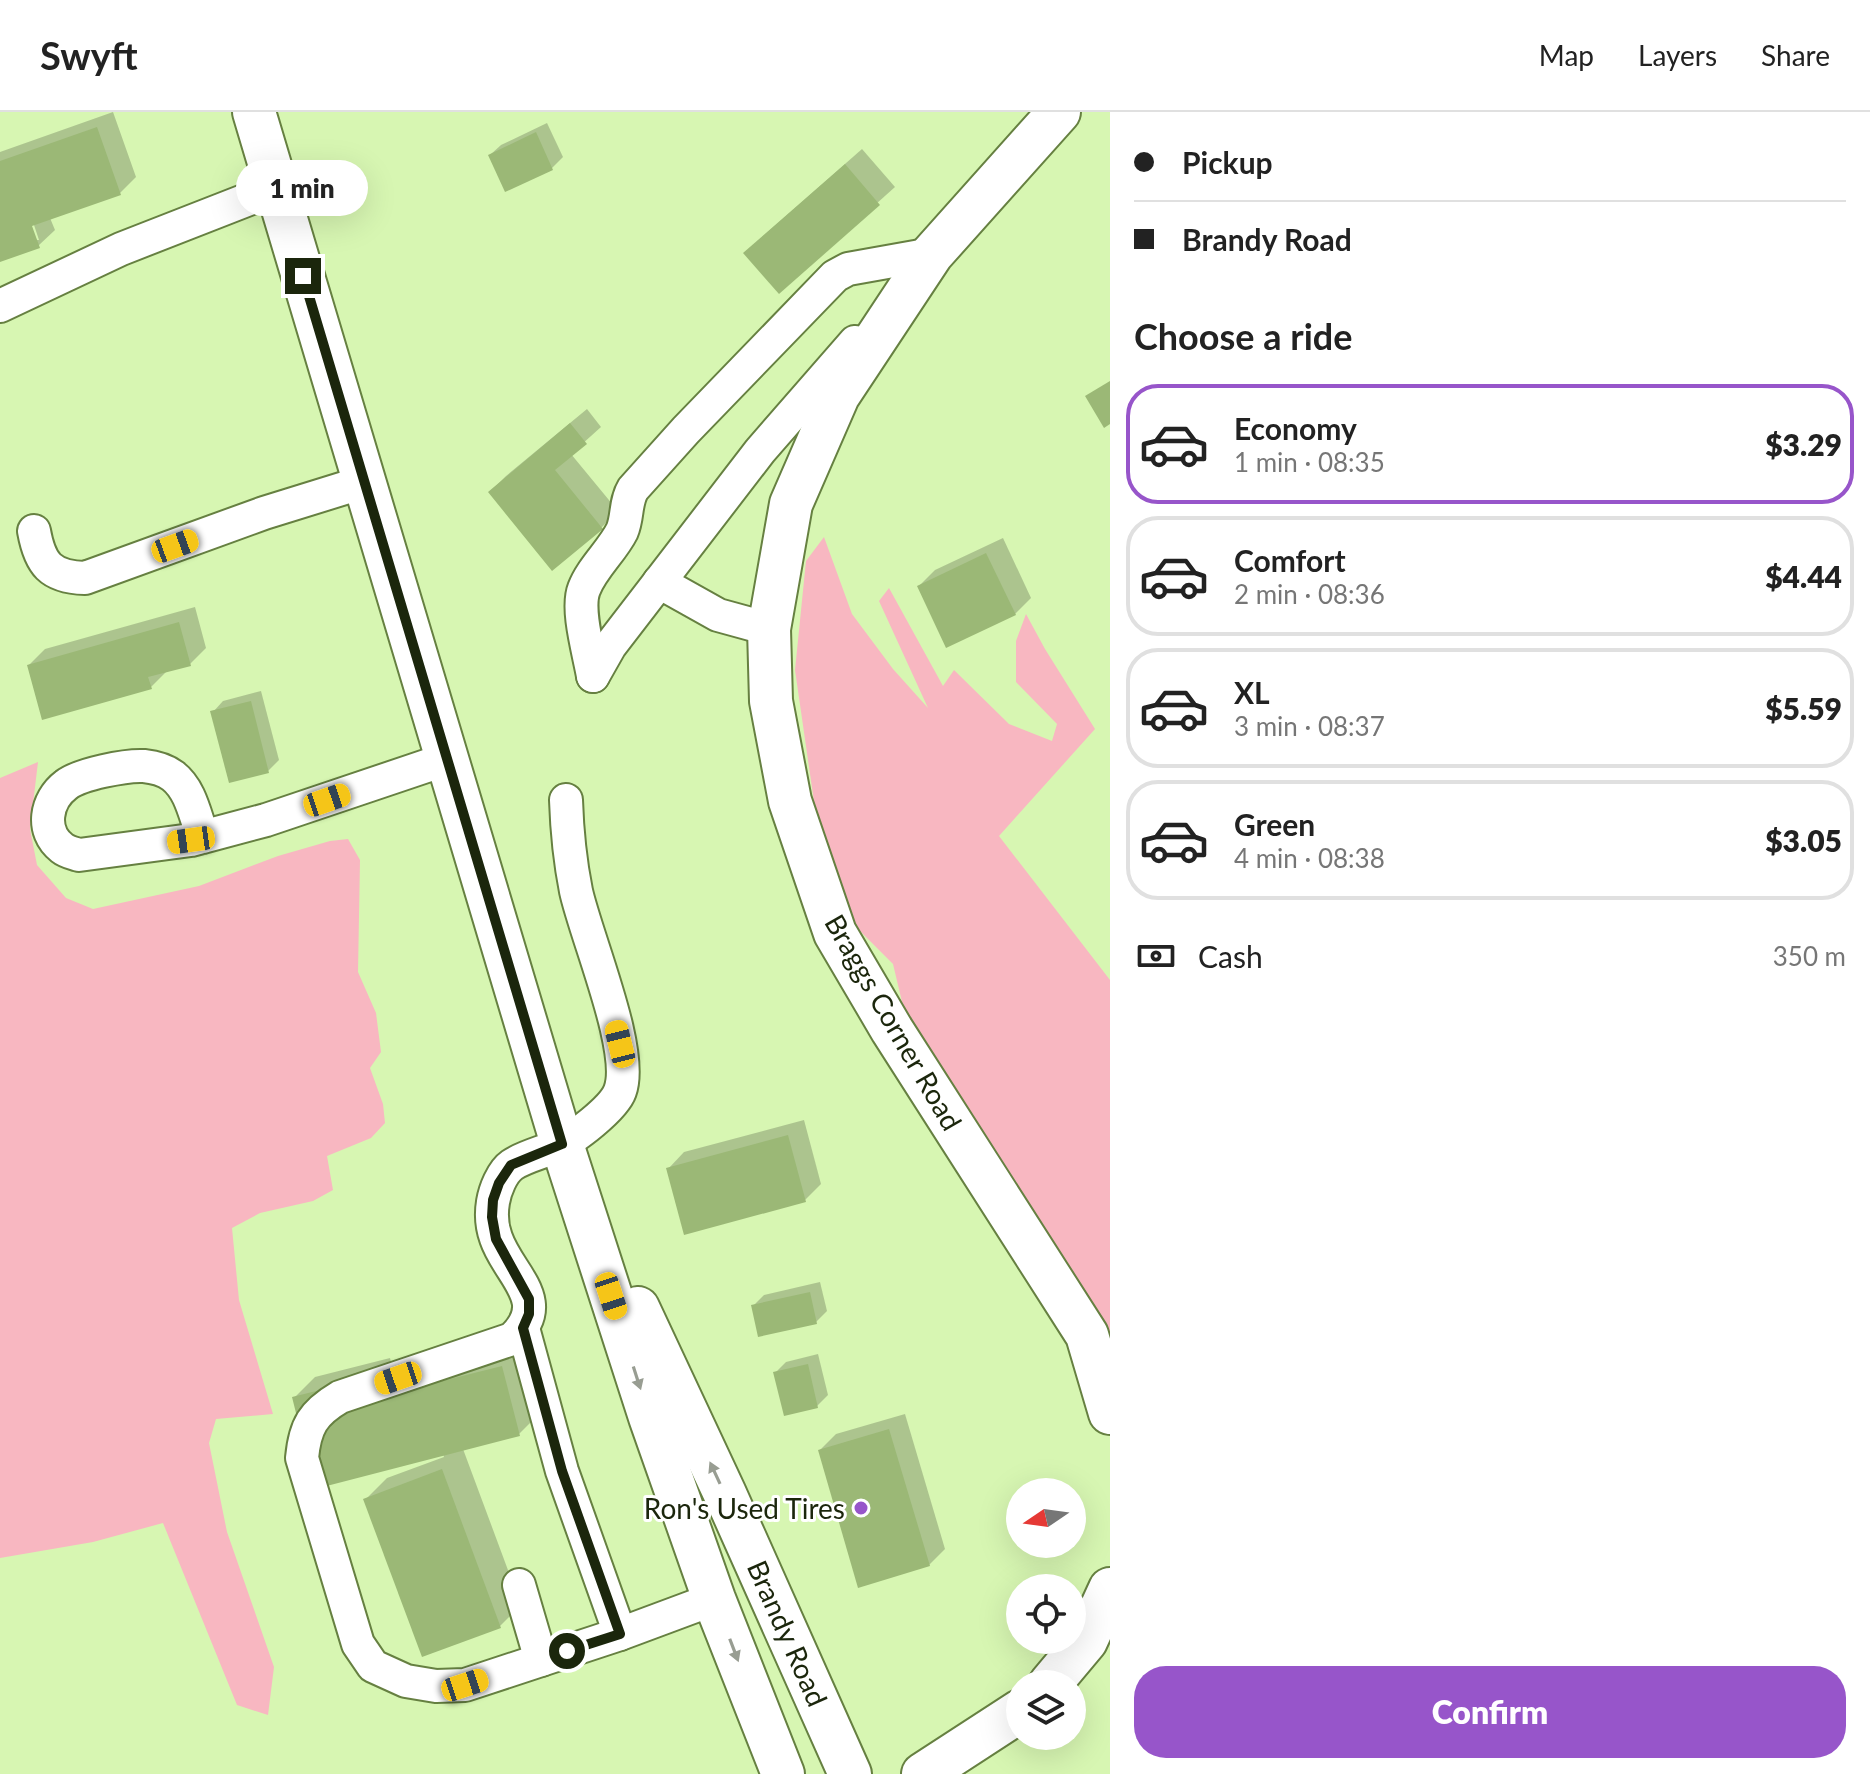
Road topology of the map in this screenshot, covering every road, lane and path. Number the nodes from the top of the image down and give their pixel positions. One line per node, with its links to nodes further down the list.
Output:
1 (254, 112): 3 (main road, Brandy Road)
2 (1059, 112): 4 (main road, Braggs Corner Road)
3 (277, 188): 5 (lane); 6 (main road, Brandy Road)
4 (932, 254): 8 (lane); 8 (lane); 9 (main road, Braggs Corner Road)
5 (0, 306)
6 (364, 482): 7 (lane); 10 (main road, Brandy Road)
7 (34, 531)
8 (659, 582): 9 (lane)
9 (769, 629): 15 (main road, Braggs Corner Road)
10 (447, 759): 12 (lane); 13 (main road, Brandy Road)
11 (566, 800): 13 (lane)
12 (203, 837)
13 (562, 1144): 14 (lane); 18 (main road, Brandy Road, one-way to 18); 24 (main road, Brandy Road, one-way to 13)
14 (523, 1328): 19 (lane); 20 (lane)
15 (1110, 1413)
16 (519, 1585): 20 (lane)
17 (1110, 1589): 21 (main road)
18 (714, 1599): 19 (lane); 23 (main road, Brandy Road, one-way to 23)
19 (620, 1634): 20 (lane)
20 (541, 1660)
21 (1062, 1670)
22 (1006, 1720): 25 (main road)
23 (783, 1774)
24 (850, 1774)
25 (923, 1774)

